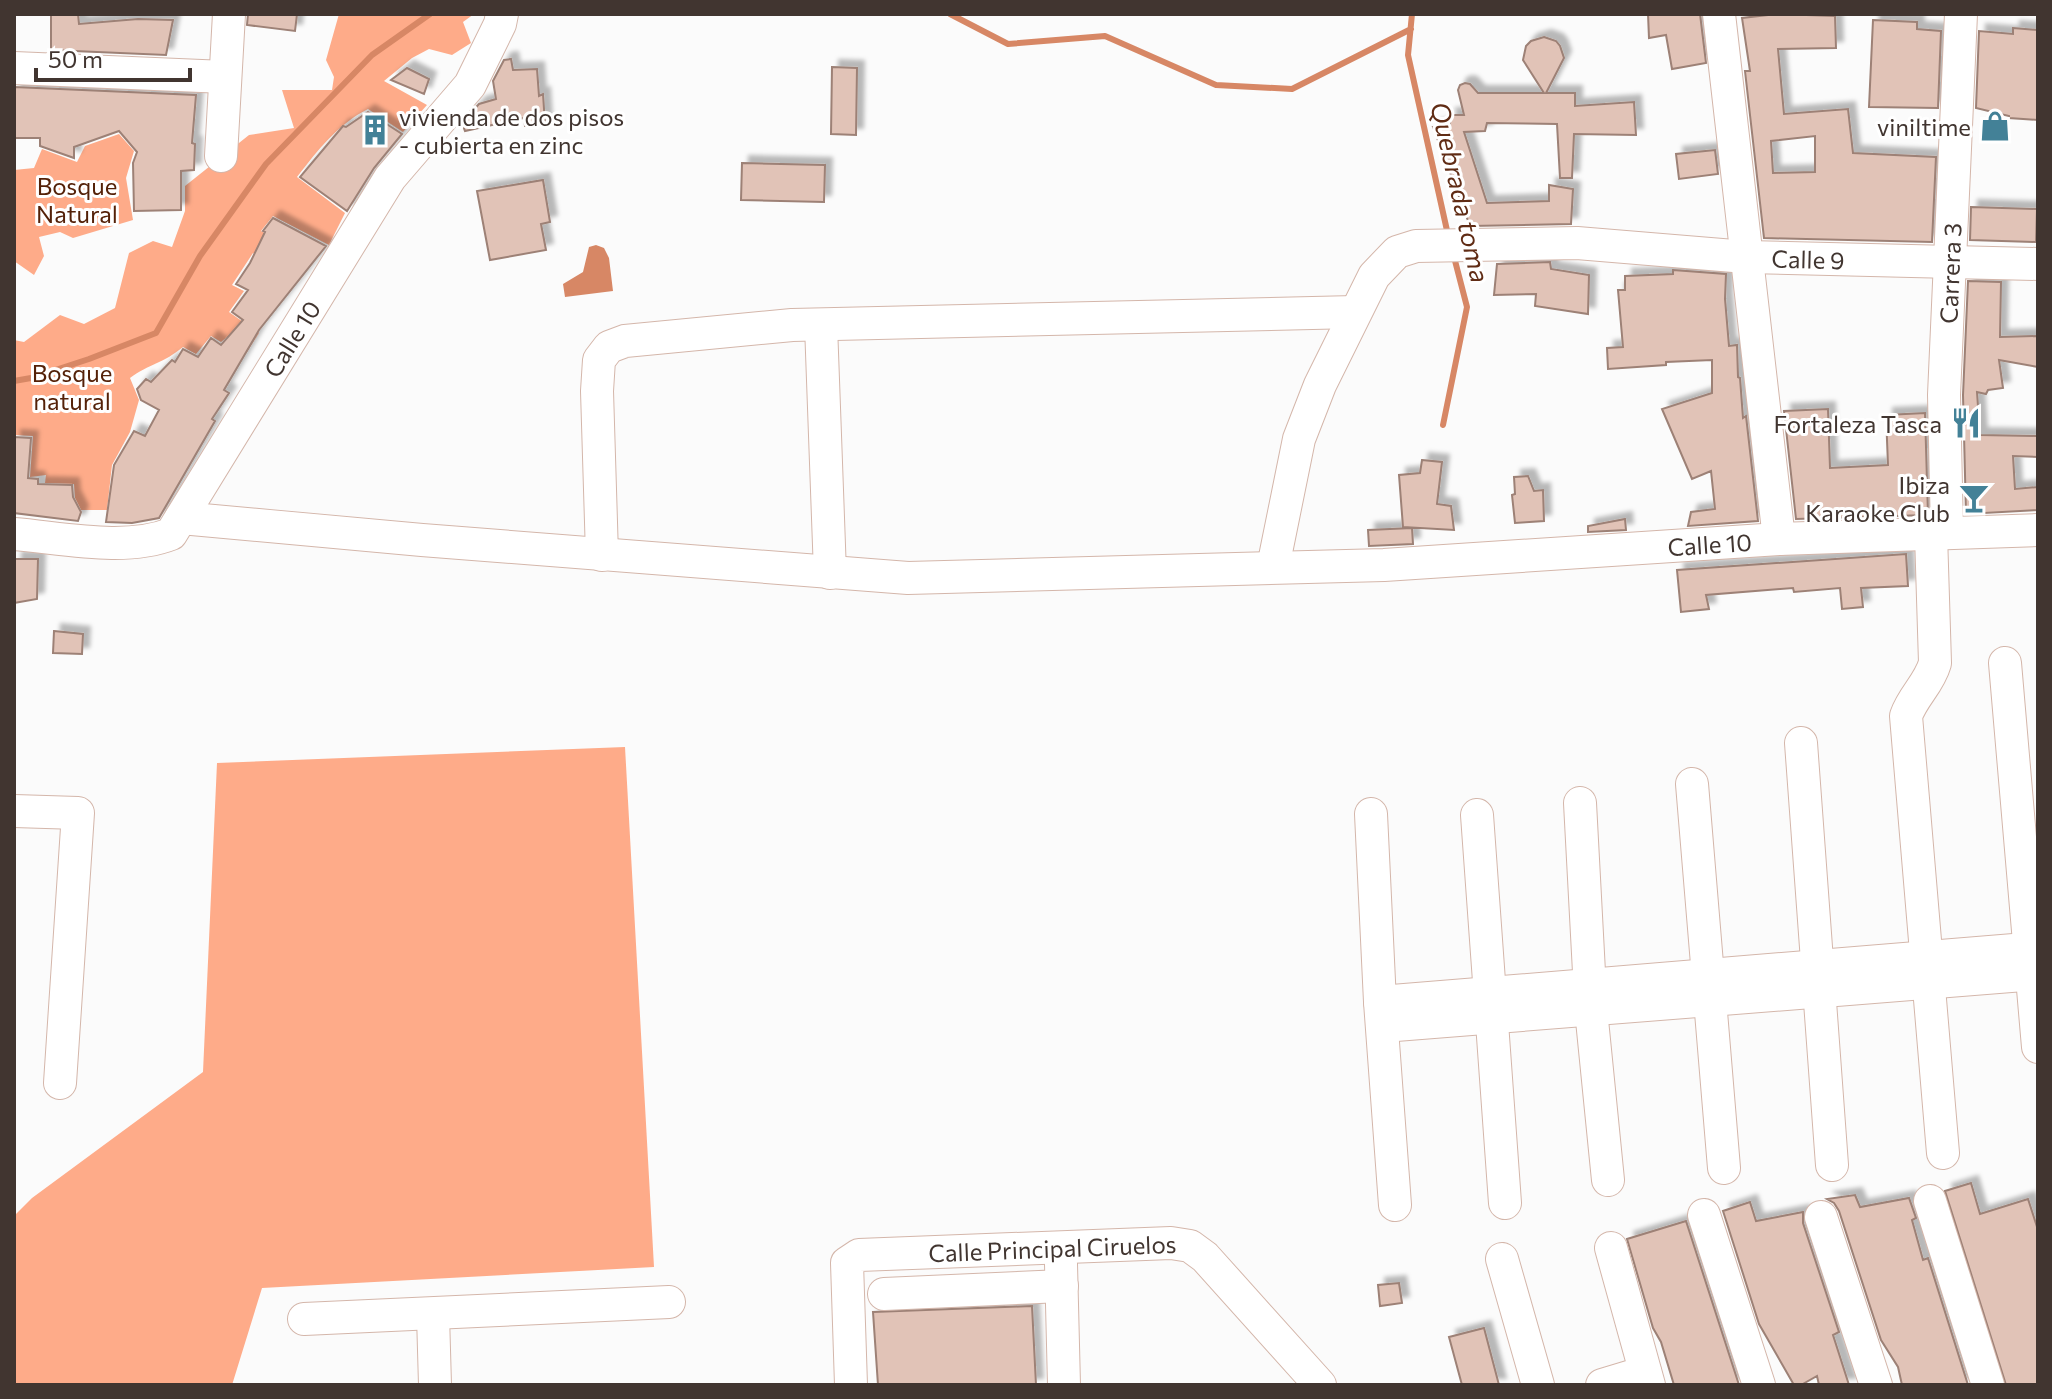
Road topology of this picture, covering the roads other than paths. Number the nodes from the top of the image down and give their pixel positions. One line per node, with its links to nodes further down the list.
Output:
1 (229, 14): 6 (street)
2 (502, 14): 13 (street, Calle 10)
3 (1719, 14): 8 (street)
4 (1961, 14): 9 (street, Carrera 3)
5 (14, 68): 6 (street)
6 (225, 77): 7 (street)
7 (221, 156)
8 (1746, 257): 9 (street, Calle 9); 11 (street, Calle 9); 17 (street)
9 (1949, 263): 10 (street, Calle 9); 16 (street, Carrera 3)
10 (2038, 264)
11 (1355, 312): 12 (street); 19 (street, Calle 9)
12 (821, 325): 18 (street); 20 (street)
13 (181, 518): 15 (street, Calle 10); 18 (street, Calle 10)
14 (2038, 530): 16 (street, Calle 10)
15 (14, 534)
16 (1939, 534): 17 (street, Calle 10); 29 (street, Carrera 3)
17 (1779, 539): 19 (street, Calle 10)
18 (602, 555): 20 (street, Calle 10)
19 (1273, 567): 20 (street, Calle 10)
20 (830, 573)
21 (2005, 663): 28 (street)
22 (1801, 743): 30 (street)
23 (1692, 784): 31 (street)
24 (1580, 803): 32 (street)
25 (14, 811): 36 (street)
26 (1371, 814): 34 (street)
27 (1477, 815): 33 (street)
28 (2034, 961): 29 (street); 35 (street)
29 (1928, 970): 30 (street); 37 (street, Carrera 3)
30 (1818, 979): 31 (street); 38 (street)
31 (1707, 988): 32 (street); 39 (street)
32 (1591, 997): 33 (street); 40 (street)
33 (1491, 1005): 34 (street); 42 (street)
34 (1381, 1014): 43 (street)
35 (2038, 1047)
36 (60, 1083)
37 (1943, 1153)
38 (1832, 1165)
39 (1724, 1168)
40 (1608, 1180)
41 (1930, 1201): 64 (street)
42 (1505, 1203)
43 (1395, 1205)
44 (1704, 1215): 62 (street)
45 (1821, 1217): 63 (street)
46 (1049, 1248): 49 (street); 56 (street, Calle Principal Ciruelos); 59 (street, Calle Principal Ciruelos)
47 (1611, 1248): 54 (street)
48 (1502, 1259): 60 (street)
49 (1051, 1286): 50 (street); 57 (street); 58 (street)
50 (884, 1294)
51 (669, 1302): 52 (street)
52 (433, 1315): 53 (street); 55 (street)
53 (304, 1319)
54 (1647, 1378): 61 (street)
55 (435, 1385)
56 (851, 1385)
57 (1044, 1385)
58 (1064, 1385)
59 (1320, 1385)
60 (1538, 1385)
61 (1602, 1385)
62 (1759, 1385)
63 (1876, 1385)
64 (1988, 1385)

